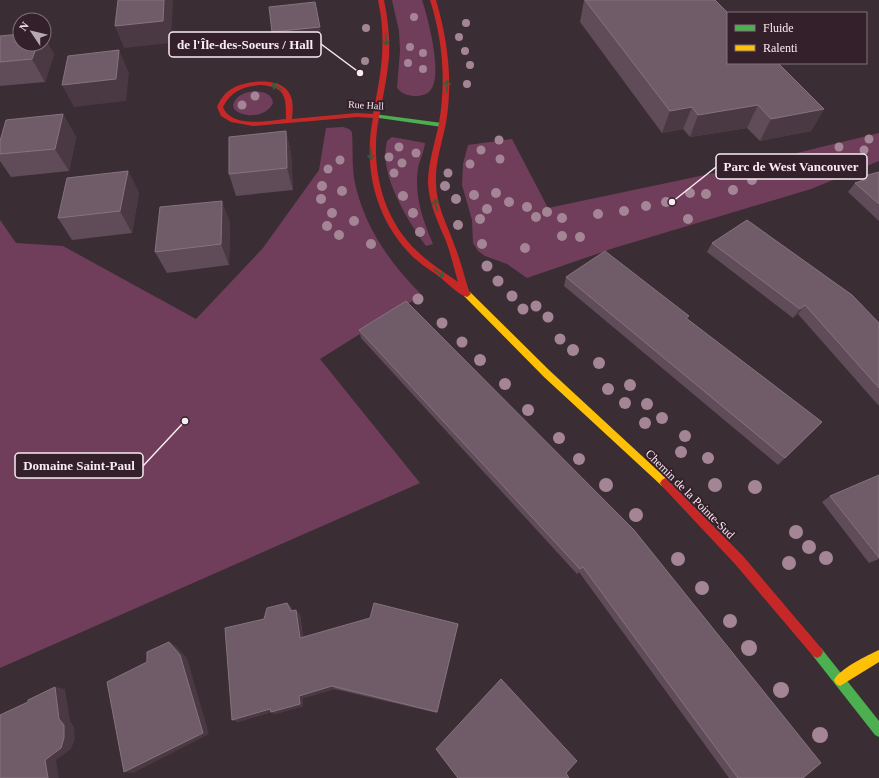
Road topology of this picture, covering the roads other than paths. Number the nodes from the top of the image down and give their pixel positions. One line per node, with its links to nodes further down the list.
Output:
1 (381, 0): 3 (street, Chemin de la Pointe-Sud, one-way to 3)
2 (433, 0): 5 (street, one-way to 2)
3 (375, 116): 4 (street, Rue Hall); 5 (street, Rue Hall); 6 (street, Chemin de la Pointe-Sud, one-way to 6)
4 (289, 120): 4 (street, Rue Hall, one-way to 4)
5 (442, 125): 6 (street, one-way to 5)
6 (465, 292): 8 (street, Chemin de la Pointe-Sud)
7 (879, 656): 8 (street)
8 (840, 680): 9 (street, Chemin de la Pointe-Sud)
9 (879, 731)

